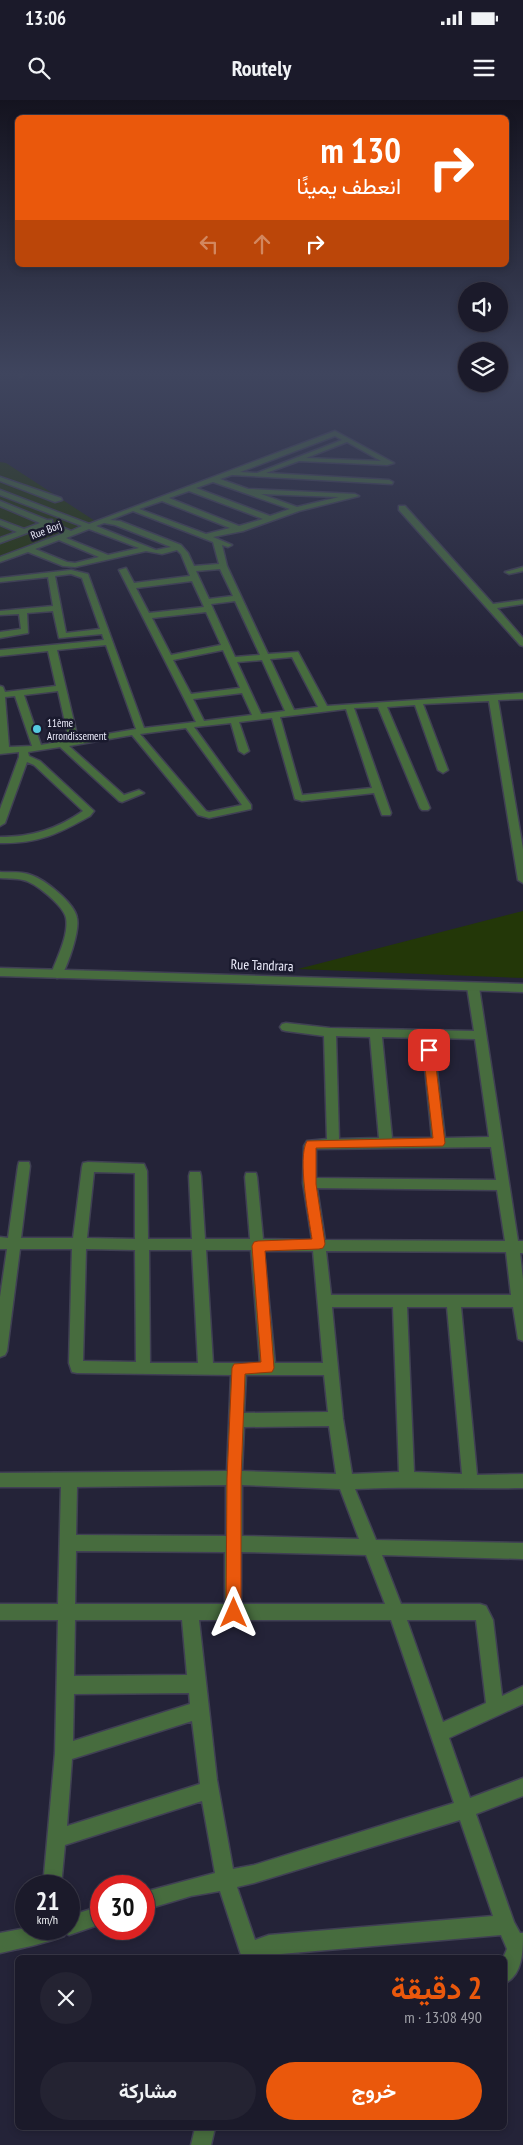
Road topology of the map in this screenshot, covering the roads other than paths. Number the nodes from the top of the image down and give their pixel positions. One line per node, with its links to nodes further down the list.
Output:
1 (244, 467): 3 (street, Rue Borj)
2 (276, 467): 4 (street)
3 (227, 473): 4 (street); 6 (street, Rue Borj)
4 (256, 475): 7 (street)
5 (0, 479): 13 (street)
6 (212, 479): 8 (street, Rue Borj); 10 (street)
7 (389, 482)
8 (188, 488): 12 (street, Rue Borj); 18 (street)
9 (0, 492): 11 (street)
10 (250, 492): 17 (street); 17 (street)
11 (12, 497): 14 (street); 22 (street)
12 (162, 498): 16 (street, Rue Borj); 23 (street)
13 (58, 500)
14 (0, 501): 21 (street)
15 (402, 508): 47 (street)
16 (133, 509): 19 (street, Rue Borj); 26 (street)
17 (297, 509): 18 (street)
18 (272, 519): 23 (street)
19 (100, 521): 22 (street, Rue Borj); 33 (street)
20 (0, 522): 24 (street)
21 (49, 522): 24 (street); 25 (street)
22 (87, 526): 25 (street, Rue Borj); 32 (street)
23 (240, 529): 26 (street)
24 (24, 532): 29 (street)
25 (70, 532): 27 (street, Rue Borj)
26 (206, 536): 28 (street)
27 (58, 537): 31 (street, Rue Borj); 34 (street)
28 (217, 540): 30 (street); 36 (street)
29 (0, 541)
30 (228, 545)
31 (28, 549): 34 (street); 35 (street, Rue Borj)
32 (146, 549): 33 (street); 34 (street)
33 (181, 550): 41 (street)
34 (108, 558)
35 (0, 560)
36 (223, 566): 41 (street); 44 (street)
37 (523, 568): 39 (street)
38 (124, 570): 43 (street)
39 (509, 572)
40 (51, 574): 42 (street); 48 (street); 52 (street)
41 (193, 574): 43 (street); 46 (street)
42 (0, 580)
43 (131, 586): 51 (street)
44 (238, 598): 46 (street); 60 (street)
45 (523, 602): 47 (street)
46 (207, 605): 51 (street); 57 (street)
47 (490, 606): 54 (street)
48 (56, 608): 49 (street); 52 (street)
49 (23, 612): 50 (street); 53 (street)
50 (0, 613)
51 (147, 616): 61 (street)
52 (106, 632): 55 (street)
53 (0, 635)
54 (519, 635): 56 (street)
55 (109, 642): 58 (street); 81 (street)
56 (523, 643)
57 (226, 647): 61 (street); 62 (street)
58 (52, 648): 59 (street); 63 (street)
59 (0, 653)
60 (266, 656): 62 (street); 74 (street); 75 (street)
61 (168, 658): 69 (street)
62 (232, 660): 65 (street)
63 (60, 688): 66 (street); 82 (street)
64 (0, 689): 67 (street)
65 (245, 690): 69 (street); 77 (street)
66 (19, 693): 67 (street); 84 (street)
67 (0, 695): 86 (street)
68 (523, 696): 70 (street)
69 (188, 697): 79 (street)
70 (494, 698): 71 (street); 96 (street)
71 (418, 702): 72 (street); 88 (street)
72 (381, 704): 73 (street); 91 (street)
73 (349, 706): 74 (street); 89 (street)
74 (324, 709): 75 (street)
75 (291, 713): 76 (street)
76 (275, 714): 77 (street); 89 (street)
77 (257, 716): 78 (street)
78 (234, 719): 79 (street); 85 (street)
79 (201, 723): 80 (street)
80 (188, 725): 81 (street); 81 (street)
81 (137, 732): 82 (street)
82 (74, 742): 83 (street)
83 (62, 744): 84 (street); 90 (street)
84 (37, 748): 87 (street)
85 (244, 750)
86 (2, 751): 87 (street)
87 (23, 753): 93 (street); 94 (street)
88 (443, 770)
89 (378, 790): 92 (street)
90 (139, 793)
91 (425, 808)
92 (386, 813)
93 (0, 823)
94 (0, 840)
95 (0, 875): 98 (street)
96 (523, 880)
97 (0, 972): 98 (street, Rue Tandrara)
98 (58, 974): 99 (street, Rue Tandrara)
99 (473, 987): 100 (street, Rue Tandrara); 105 (street)
100 (523, 988)
101 (286, 1027): 102 (street)
102 (330, 1032): 103 (street); 106 (street)
103 (376, 1033): 104 (street); 107 (street)
104 (427, 1034): 105 (street); 109 (street)
105 (480, 1035): 108 (street)
106 (332, 1142): 107 (street); 113 (street)
107 (386, 1142): 109 (street)
108 (496, 1142): 109 (street); 114 (street)
109 (439, 1143)
110 (24, 1166): 116 (street)
111 (195, 1176): 120 (street)
112 (251, 1177): 121 (street)
113 (310, 1184): 114 (street); 117 (street)
114 (502, 1185): 122 (street)
115 (0, 1243): 116 (street)
116 (15, 1244): 118 (street); 128 (street)
117 (319, 1244): 121 (street); 122 (street); 123 (street)
118 (79, 1245): 119 (street); 119 (street); 132 (street)
119 (141, 1245): 120 (street); 132 (street)
120 (199, 1246): 121 (street); 129 (street)
121 (258, 1246): 131 (street)
122 (517, 1247): 126 (street)
123 (325, 1301): 124 (street); 133 (street)
124 (400, 1302): 125 (street); 138 (street)
125 (454, 1302): 126 (street); 142 (street)
126 (518, 1302): 127 (street)
127 (523, 1335)
128 (0, 1352)
129 (206, 1368): 130 (street); 132 (street)
130 (239, 1368): 131 (street); 135 (street)
131 (268, 1368): 133 (street)
132 (143, 1369)
133 (332, 1369): 134 (street)
134 (336, 1419): 135 (street); 141 (street)
135 (237, 1420): 137 (street)
136 (69, 1478): 137 (street); 139 (street); 143 (street)
137 (234, 1478): 141 (street); 144 (street)
138 (407, 1479): 141 (street); 142 (street)
139 (0, 1480)
140 (523, 1481): 142 (street)
141 (346, 1482): 145 (street)
142 (470, 1482)
143 (67, 1543): 144 (street); 147 (street)
144 (234, 1544): 145 (street); 151 (street)
145 (370, 1548): 146 (street); 149 (street)
146 (523, 1551)
147 (67, 1611): 148 (street); 150 (street); 153 (street)
148 (0, 1612)
149 (396, 1612): 151 (street); 155 (street); 157 (street)
150 (190, 1613): 151 (street); 152 (street)
151 (234, 1613)
152 (196, 1684): 153 (street); 156 (street)
153 (67, 1685): 158 (street)
154 (523, 1695): 155 (street)
155 (495, 1708): 157 (street)
156 (199, 1710): 158 (street); 160 (street)
157 (439, 1733): 161 (street)
158 (64, 1753): 162 (street)
159 (523, 1787): 161 (street)
160 (210, 1790): 162 (street); 164 (street)
161 (465, 1809): 164 (street); 166 (street)
162 (57, 1838): 163 (street)
163 (53, 1875)
164 (226, 1880): 165 (street); 170 (street)
165 (155, 1898)
166 (506, 1925): 169 (street); 171 (street)
167 (15, 1939): 168 (street)
168 (0, 1943)
169 (520, 1945): 172 (street)
170 (250, 1955)
171 (251, 1955)
172 (507, 1969)
173 (205, 2130): 174 (street)
174 (201, 2145)

